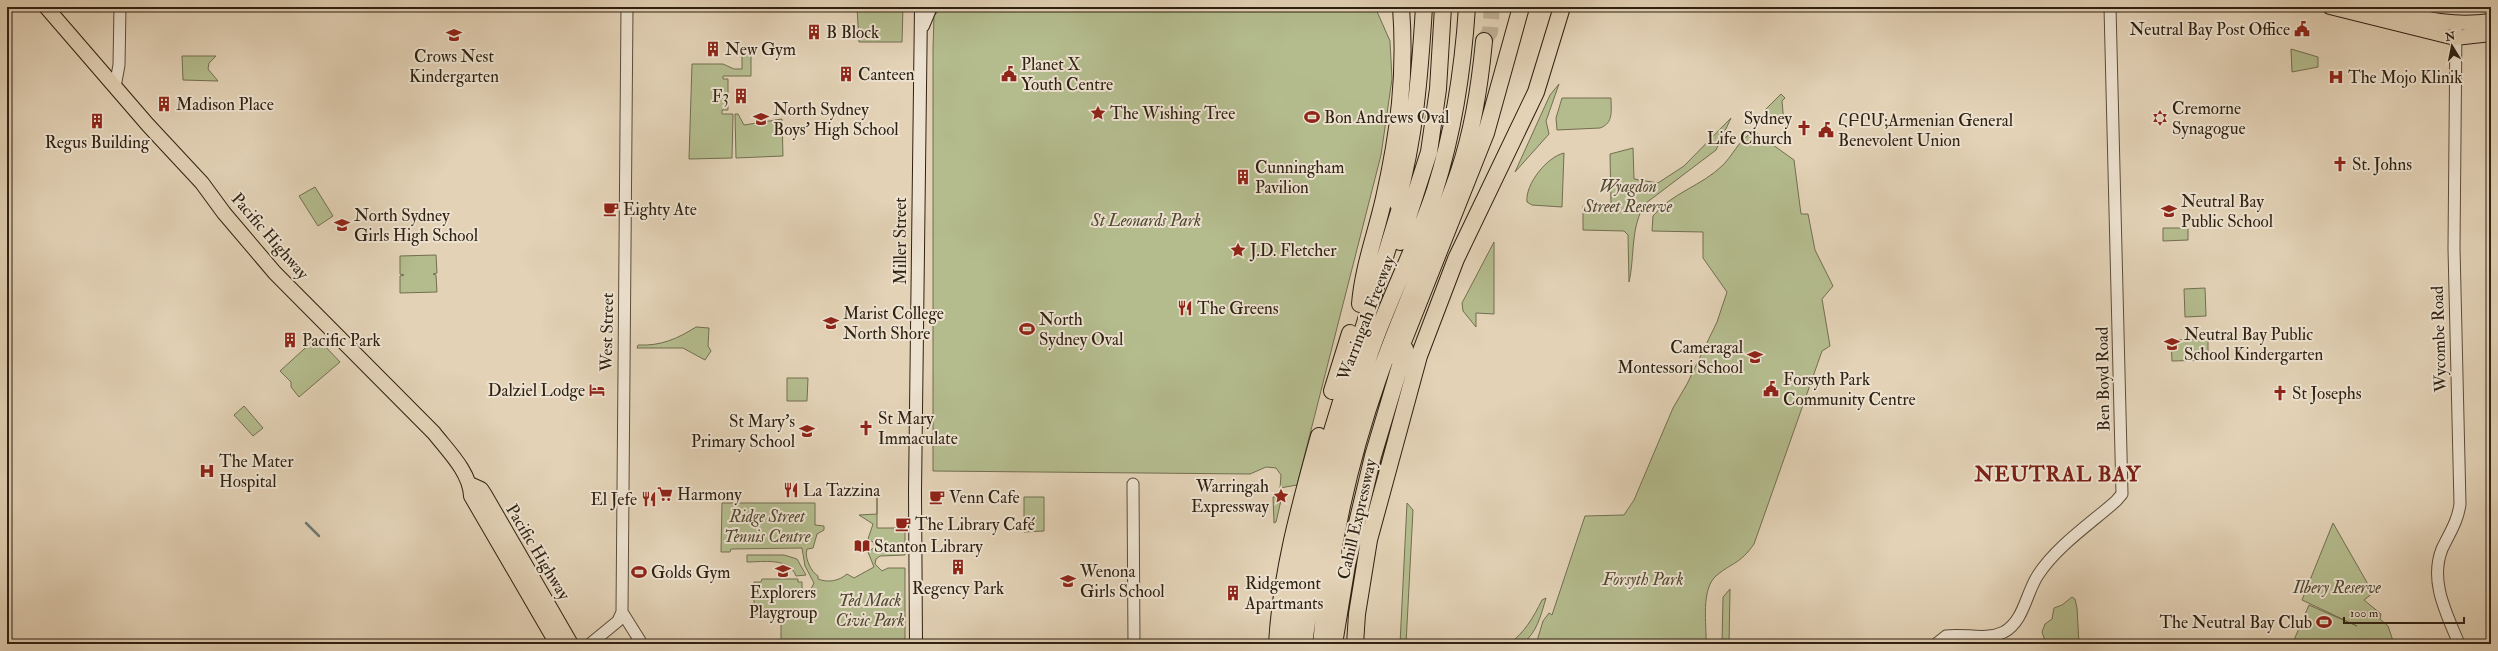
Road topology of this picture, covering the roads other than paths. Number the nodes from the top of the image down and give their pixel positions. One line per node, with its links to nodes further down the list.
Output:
1 (46, 7): 21 (main road, Pacific Highway)
2 (120, 7): 21 (street)
3 (627, 7): 31 (street, West Street)
4 (921, 7): 19 (main road, Miller Street)
5 (931, 7): 19 (main road)
6 (1401, 7): 24 (highway)
7 (1424, 7): 23 (highway, Warringah Freeway)
8 (1443, 7): 22 (highway)
9 (1466, 7): 25 (highway, Warringah Freeway)
10 (1472, 7): 41 (highway, Warringah Freeway)
11 (1562, 7): 44 (highway, Cahill Expressway)
12 (2110, 7): 45 (street, Ben Boyd Road)
13 (2330, 7): 17 (main road)
14 (2378, 7): 17 (main road)
15 (1519, 9): 27 (highway)
16 (2491, 21): 17 (main road)
17 (2456, 31): 18 (main road); 46 (street, Wycombe Road)
18 (2491, 34)
19 (920, 35): 36 (main road, Miller Street)
20 (1484, 41): 28 (highway, Warringah Freeway)
21 (115, 87): 29 (main road, Pacific Highway)
22 (1429, 152): 25 (highway); 26 (highway)
23 (1397, 202): 24 (highway); 26 (highway, Warringah Freeway)
24 (1360, 304): 38 (highway)
25 (1386, 311): 40 (highway, Warringah Freeway)
26 (1362, 329): 39 (highway, Warringah Freeway)
27 (1407, 336): 28 (highway); 43 (highway)
28 (1366, 414): 42 (highway, Warringah Freeway)
29 (470, 484): 32 (main road, Pacific Highway); 33 (main road, Pacific Highway)
30 (1133, 484): 37 (street)
31 (622, 612): 34 (street); 35 (street)
32 (557, 644)
33 (571, 644)
34 (590, 644)
35 (642, 644)
36 (916, 644)
37 (1134, 644)
38 (1277, 644)
39 (1290, 644)
40 (1304, 644)
41 (1312, 644)
42 (1321, 644)
43 (1334, 644)
44 (1355, 644)
45 (1936, 644)
46 (2459, 644)

